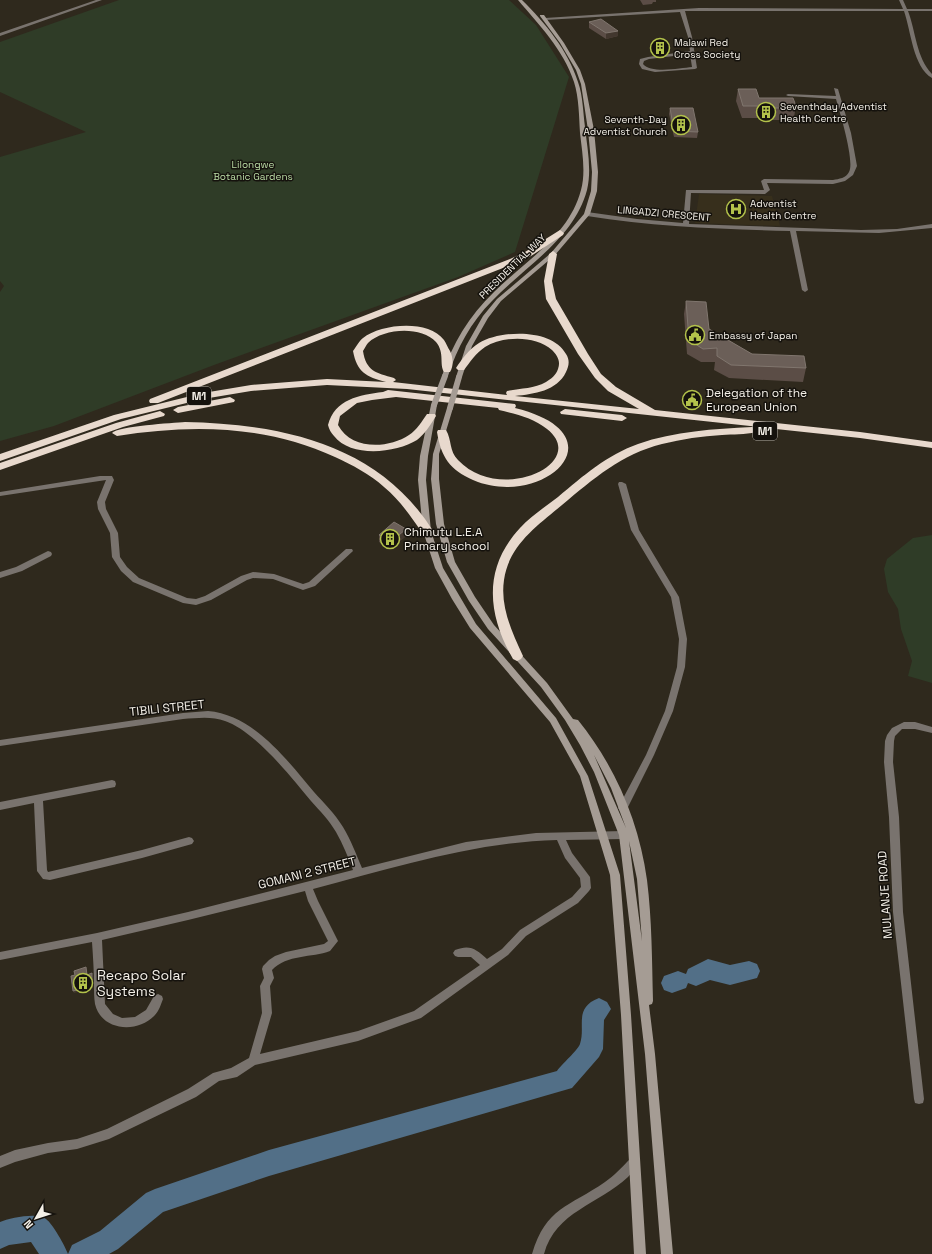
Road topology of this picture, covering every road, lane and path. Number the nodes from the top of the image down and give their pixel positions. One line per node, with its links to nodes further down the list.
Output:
1 (100, 0): 9 (street)
2 (520, 0): 19 (main road, PRESIDENTIAL WAY)
3 (527, 0): 8 (main road, PRESIDENTIAL WAY)
4 (901, 0): 6 (street)
5 (682, 10): 6 (street); 8 (street); 10 (street)
6 (906, 10): 7 (street); 11 (street)
7 (932, 10)
8 (545, 19): 15 (main road, PRESIDENTIAL WAY)
9 (0, 35)
10 (692, 52): 10 (street)
11 (932, 77)
12 (836, 88): 14 (street)
13 (788, 95): 14 (street)
14 (838, 98): 16 (street)
15 (587, 214): 16 (street, LINGADZI CRESCENT); 20 (main road, PRESIDENTIAL WAY)
16 (686, 225): 18 (street, LINGADZI CRESCENT)
17 (932, 226): 18 (street, LINGADZI CRESCENT)
18 (794, 229): 21 (street)
19 (560, 233): 22 (main road, PRESIDENTIAL WAY); 30 (highway)
20 (553, 254): 23 (main road, PRESIDENTIAL WAY); 28 (highway)
21 (805, 290)
22 (446, 373): 24 (highway); 29 (main road, PRESIDENTIAL WAY, bridge)
23 (460, 373): 26 (highway); 32 (main road, PRESIDENTIAL WAY, bridge)
24 (407, 386): 26 (highway, M1); 30 (highway, M1)
25 (399, 394): 26 (highway, M1); 29 (highway); 33 (highway, M1)
26 (486, 400): 27 (highway, M1); 32 (highway)
27 (600, 412): 28 (highway, M1); 31 (highway, M1)
28 (656, 414): 34 (highway, M1)
29 (431, 416): 40 (main road, PRESIDENTIAL WAY)
30 (118, 417): 36 (highway, M1)
31 (752, 430): 35 (highway, M1); 44 (highway)
32 (442, 432): 44 (main road, PRESIDENTIAL WAY)
33 (76, 442): 37 (highway, M1); 40 (highway)
34 (932, 445)
35 (932, 449)
36 (0, 458)
37 (0, 467)
38 (622, 484): 51 (street)
39 (0, 494): 41 (street)
40 (427, 531): 52 (main road, PRESIDENTIAL WAY)
41 (349, 551)
42 (48, 554): 43 (street)
43 (0, 576)
44 (517, 656): 45 (main road, PRESIDENTIAL WAY)
45 (544, 685): 51 (main road); 53 (main road)
46 (932, 730): 65 (street, MULANJE ROAD)
47 (0, 744): 56 (street, TIBILI STREET)
48 (112, 784): 49 (street)
49 (38, 799): 50 (street); 55 (street)
50 (0, 806)
51 (623, 808): 63 (main road)
52 (604, 835): 53 (street, GOMANI 2 STREET); 54 (street, GOMANI 2 STREET); 67 (main road, PRESIDENTIAL WAY)
53 (624, 835): 63 (main road)
54 (560, 837): 56 (street, GOMANI 2 STREET); 61 (street)
55 (189, 841)
56 (359, 873): 57 (street, GOMANI 2 STREET)
57 (308, 886): 58 (street, GOMANI 2 STREET); 64 (street)
58 (97, 937): 60 (street, GOMANI 2 STREET); 62 (street)
59 (458, 953): 61 (street)
60 (0, 956)
61 (487, 965): 64 (street)
62 (158, 999)
63 (650, 1054): 70 (main road)
64 (253, 1061): 66 (street)
65 (919, 1099)
66 (0, 1162)
67 (634, 1163): 68 (street); 69 (main road, PRESIDENTIAL WAY)
68 (538, 1254)
69 (640, 1254)
70 (667, 1254)

